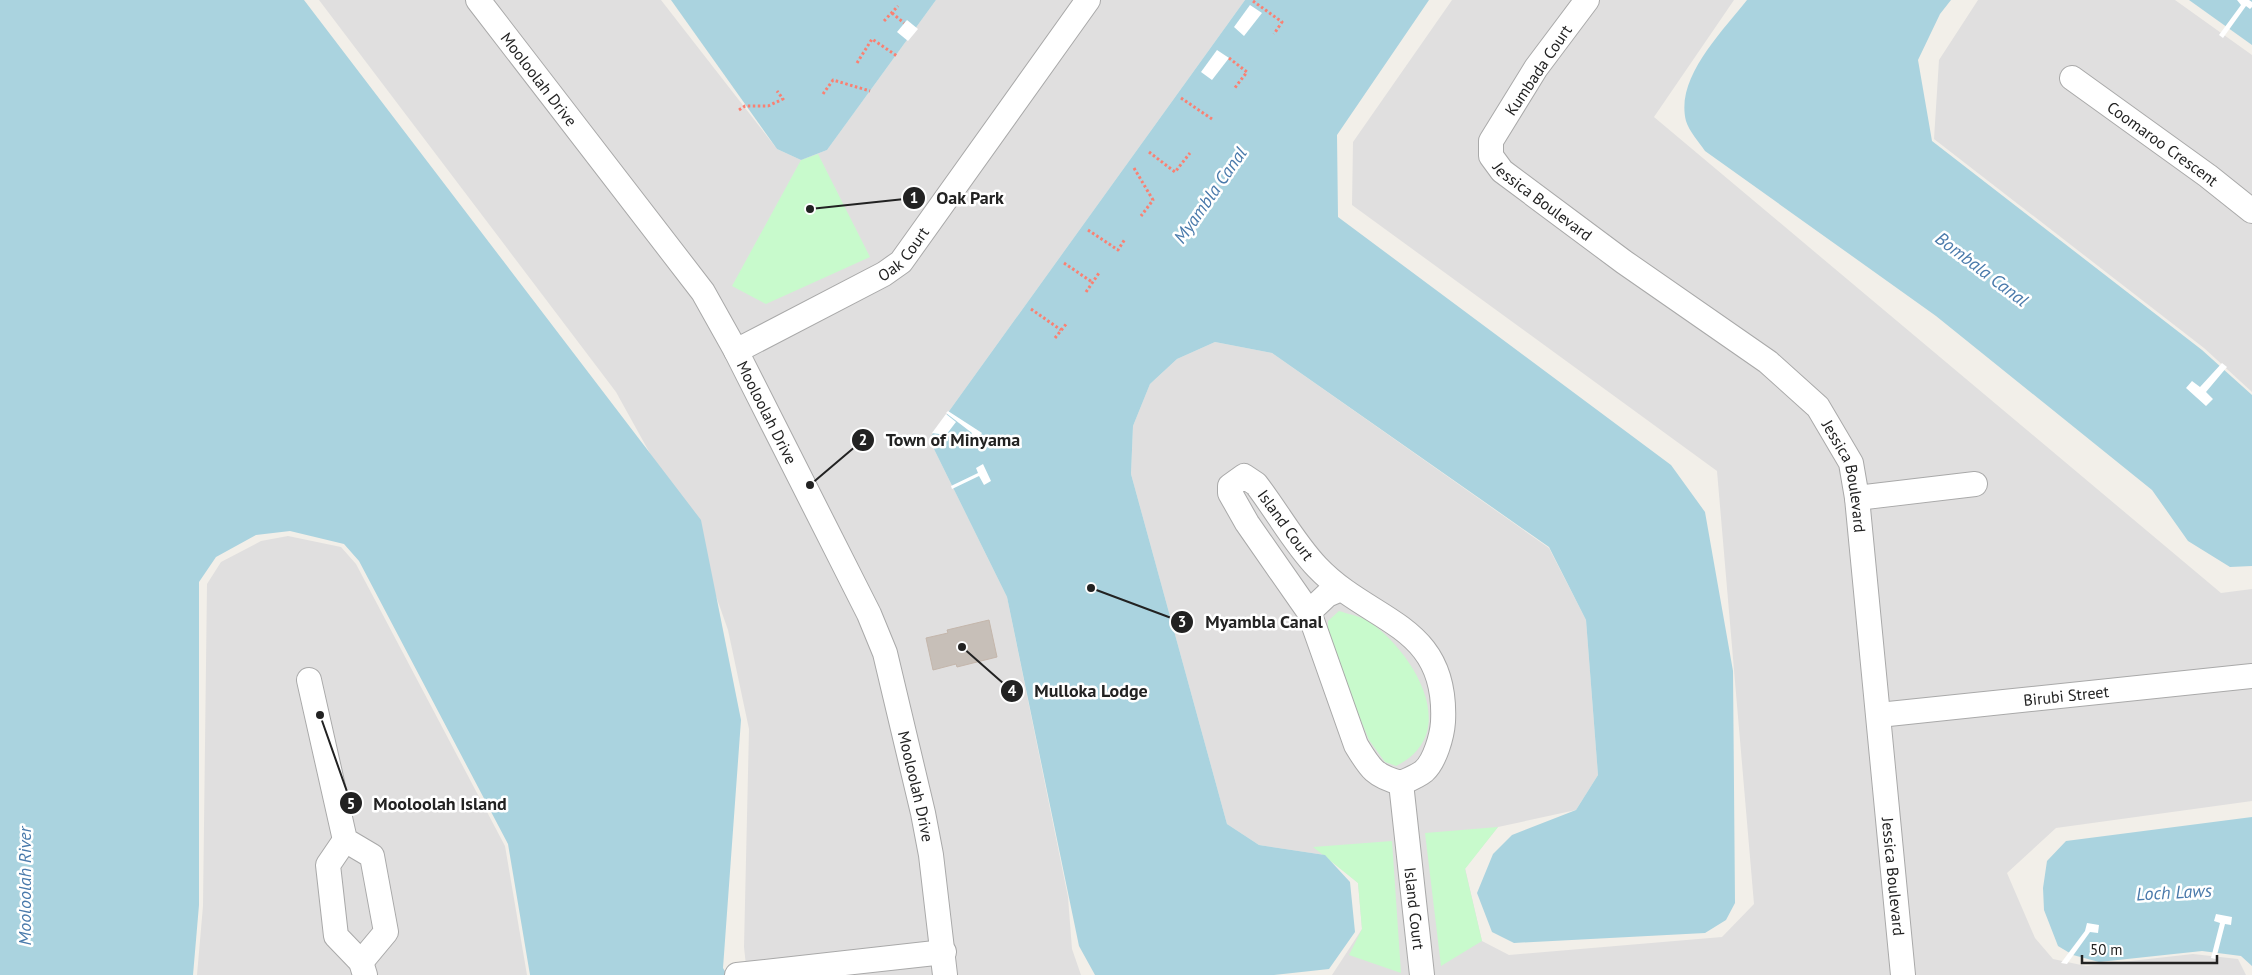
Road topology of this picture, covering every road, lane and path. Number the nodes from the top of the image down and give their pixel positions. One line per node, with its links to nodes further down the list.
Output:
1 (478, 0): 37 (street, Mooloolah Drive)
2 (1088, 0): 37 (street, Oak Court)
3 (1587, 0): 21 (street, Kumbada Court)
4 (1253, 1): 9 (path)
5 (898, 6): 6 (path)
6 (892, 13): 7 (path); 8 (path)
7 (884, 22)
8 (904, 23)
9 (1274, 34)
10 (897, 56): 12 (path)
11 (1229, 58): 14 (path)
12 (857, 63)
13 (2072, 78): 25 (street, Coomaroo Crescent)
14 (1234, 89)
15 (777, 91): 19 (path)
16 (870, 92): 17 (path)
17 (822, 94)
18 (1181, 98): 20 (path)
19 (739, 110)
20 (1212, 119)
21 (1491, 141): 39 (street, Jessica Boulevard)
22 (1149, 152): 23 (path)
23 (1190, 153)
24 (1134, 168): 26 (path)
25 (2252, 212)
26 (1141, 216)
27 (1088, 230): 28 (path)
28 (1126, 239)
29 (1064, 263): 31 (path)
30 (1099, 273): 31 (path)
31 (1092, 282): 32 (path)
32 (1086, 292)
33 (1031, 309): 35 (path)
34 (1066, 323): 35 (path)
35 (1061, 330): 36 (path)
36 (1055, 338)
37 (736, 351): 47 (street, Mooloolah Drive)
38 (1975, 484): 39 (street)
39 (1858, 498): 44 (street, Jessica Boulevard)
40 (1341, 589): 41 (street); 41 (street, Island Court); 45 (street, Island Court)
41 (1309, 612): 45 (street, Island Court)
42 (2252, 676): 44 (street, Birubi Street)
43 (309, 680): 46 (street)
44 (1880, 715): 51 (street, Jessica Boulevard)
45 (1401, 784): 50 (street, Island Court)
46 (345, 840): 48 (street); 48 (street)
47 (944, 964): 49 (street)
48 (363, 968)
49 (736, 975)
50 (1422, 975)
51 (1903, 975)

